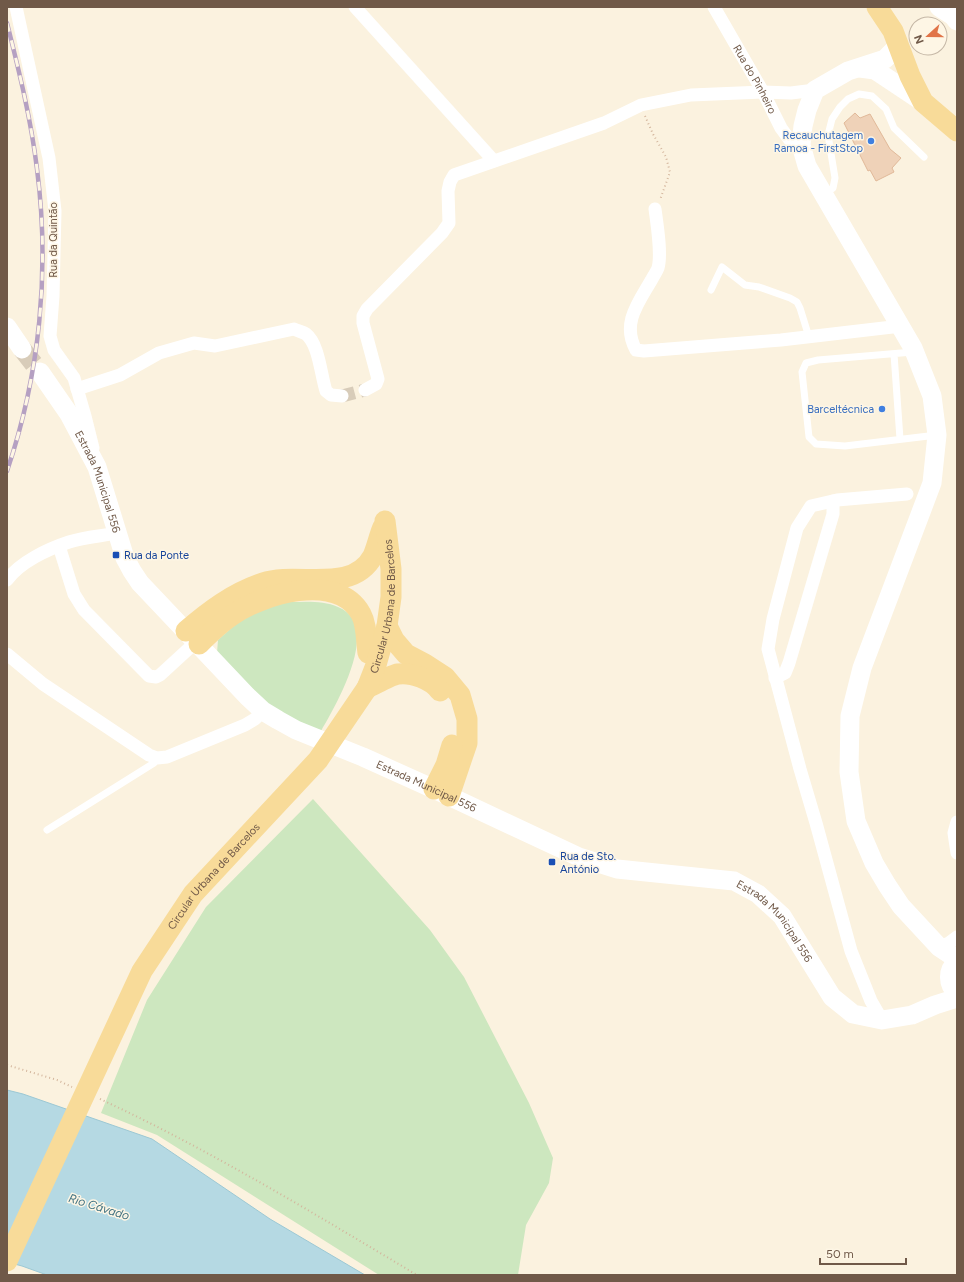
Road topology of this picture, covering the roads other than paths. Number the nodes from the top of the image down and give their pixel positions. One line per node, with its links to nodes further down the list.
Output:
1 (16, 7): 28 (street, Rua da Quintão)
2 (355, 7): 17 (street)
3 (714, 7): 11 (street, Rua do Pinheiro)
4 (877, 7): 7 (main road)
5 (939, 7): 6 (main road)
6 (957, 21)
7 (898, 46): 8 (main road); 9 (main road)
8 (860, 68): 10 (main road); 12 (main road)
9 (910, 76): 12 (main road); 13 (main road)
10 (815, 90): 11 (street); 15 (main road)
11 (762, 92): 15 (street, Rua do Pinheiro); 17 (street)
12 (923, 102): 14 (main road)
13 (957, 118)
14 (957, 131)
15 (801, 145): 18 (main road)
16 (924, 157): 18 (lane)
17 (494, 161): 29 (street)
18 (823, 195): 21 (main road)
19 (655, 209): 23 (street)
20 (711, 290): 23 (lane)
21 (901, 326): 23 (street); 25 (main road)
22 (7, 327): 24 (main road)
23 (809, 337)
24 (22, 349)
25 (915, 352): 26 (lane); 31 (main road)
26 (894, 354): 32 (lane); 32 (lane)
27 (40, 372): 33 (main road, Estrada Municipal 556)
28 (77, 390): 30 (street); 33 (street, Rua da Quintão)
29 (365, 390)
30 (342, 396)
31 (937, 434): 32 (lane); 54 (main road)
32 (900, 439)
33 (97, 467): 36 (main road, Estrada Municipal 556)
34 (907, 494): 35 (street)
35 (833, 501): 44 (street); 44 (street)
36 (117, 533): 38 (street); 41 (main road, Estrada Municipal 556)
37 (387, 545): 40 (main road, Circular Urbana de Barcelos); 41 (main road); 42 (main road, Circular Urbana de Barcelos)
38 (59, 546): 39 (street); 41 (street)
39 (7, 580)
40 (387, 626): 45 (main road, Circular Urbana de Barcelos); 49 (main road)
41 (193, 639): 42 (main road); 46 (main road, Estrada Municipal 556)
42 (368, 653): 47 (main road, Circular Urbana de Barcelos)
43 (7, 654): 48 (street)
44 (775, 678): 58 (street)
45 (367, 688): 47 (main road, Circular Urbana de Barcelos); 49 (main road)
46 (263, 711): 48 (street); 49 (main road, Estrada Municipal 556)
47 (344, 722): 59 (main road, Circular Urbana de Barcelos)
48 (157, 758): 51 (lane)
49 (442, 792): 58 (main road, Estrada Municipal 556)
50 (957, 822): 52 (street)
51 (48, 830)
52 (957, 854)
53 (957, 937): 54 (street)
54 (939, 947): 55 (main road)
55 (954, 973): 57 (main road)
56 (957, 998): 57 (main road, Estrada Municipal 556)
57 (935, 1004): 58 (main road, Estrada Municipal 556)
58 (882, 1020)
59 (7, 1261)

